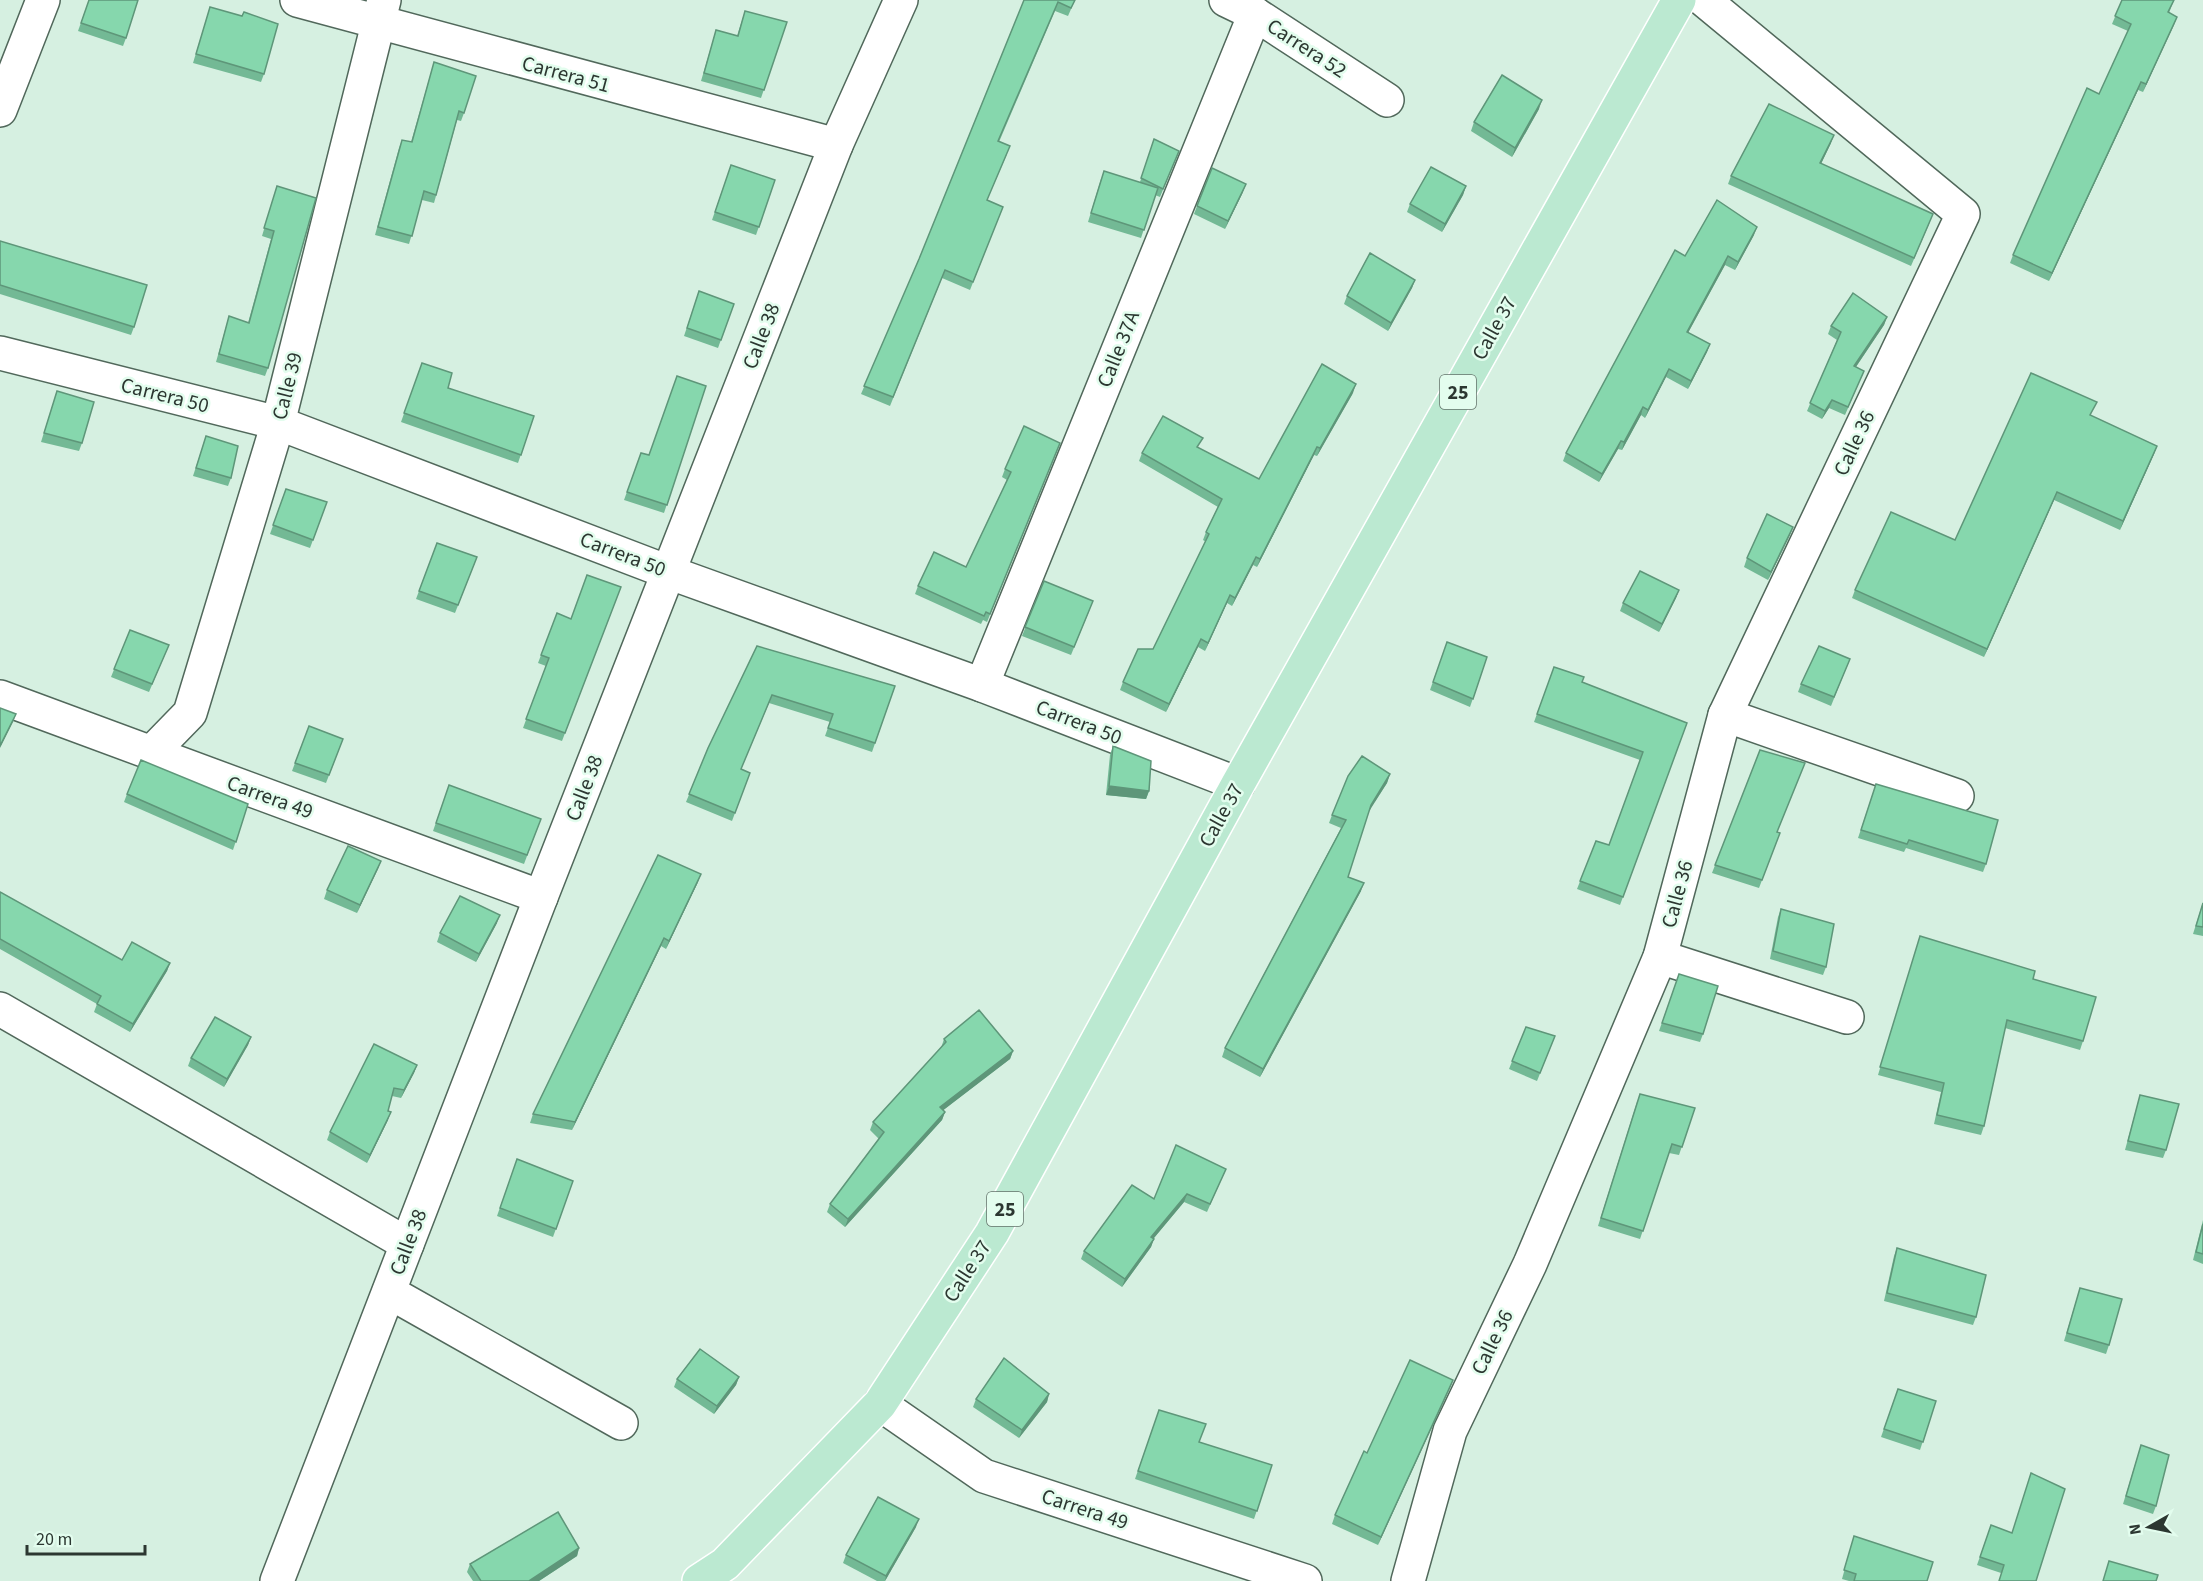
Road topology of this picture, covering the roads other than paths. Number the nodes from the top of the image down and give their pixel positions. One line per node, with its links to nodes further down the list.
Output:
1 (43, 0): 10 (street)
2 (297, 0): 7 (street, Carrera 51)
3 (901, 0): 11 (street, Calle 38)
4 (1226, 0): 8 (street, Carrera 52)
5 (1679, 0): 19 (main road, Calle 37 / 25)
6 (1704, 0): 17 (street, Calle 36)
7 (381, 12): 11 (street, Carrera 51); 13 (street, Calle 39)
8 (1255, 14): 9 (street, Carrera 52); 15 (street, Calle 37A)
9 (1387, 100)
10 (0, 110)
11 (836, 145): 14 (street, Calle 38)
12 (0, 353): 13 (street, Carrera 50)
13 (278, 423): 14 (street, Carrera 50); 18 (street, Calle 39)
14 (669, 572): 15 (street, Carrera 50); 21 (street, Calle 38)
15 (982, 685): 19 (street, Carrera 50)
16 (0, 697): 18 (street, Carrera 49)
17 (1725, 715): 20 (street); 22 (street, Calle 36)
18 (151, 753): 21 (street, Carrera 49)
19 (1238, 784): 27 (main road, Calle 37 / 25)
20 (1958, 796)
21 (541, 897): 25 (street, Calle 38)
22 (1660, 957): 24 (street); 32 (street, Calle 36)
23 (0, 1009): 25 (street)
24 (1847, 1017)
25 (407, 1244): 26 (street, Calle 38)
26 (389, 1292): 28 (street); 29 (street, Calle 38)
27 (880, 1404): 30 (main road, Calle 37 / 25); 31 (street, Carrera 49)
28 (621, 1424)
29 (277, 1581)
30 (699, 1581)
31 (1305, 1581)
32 (1408, 1581)

